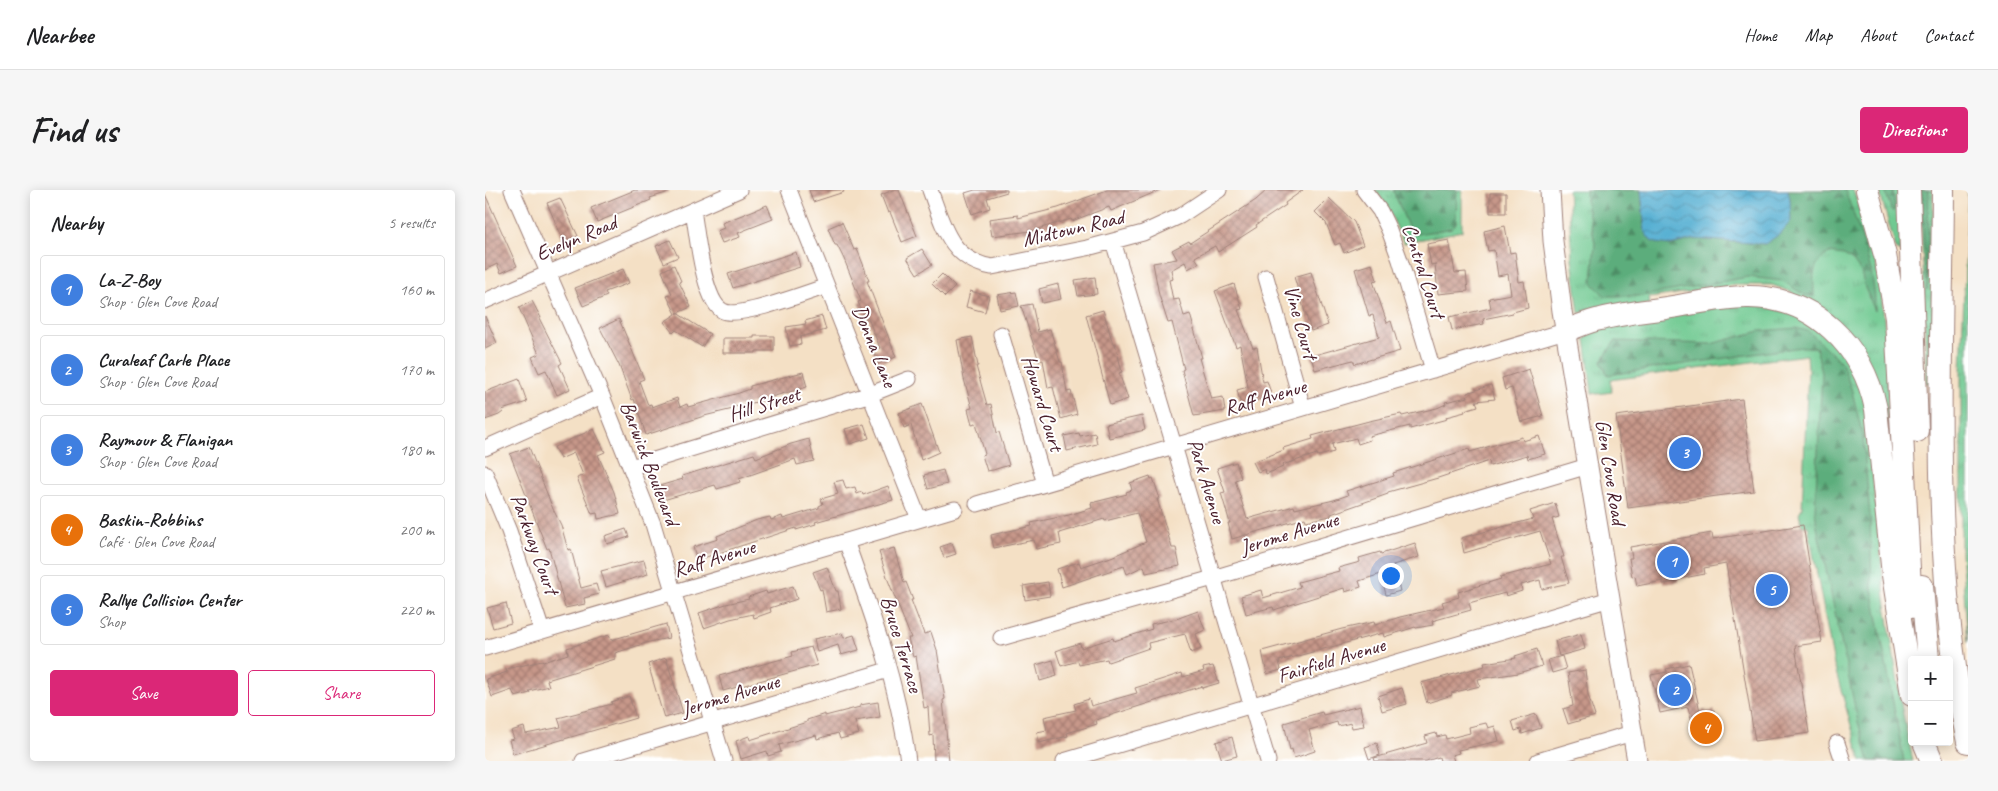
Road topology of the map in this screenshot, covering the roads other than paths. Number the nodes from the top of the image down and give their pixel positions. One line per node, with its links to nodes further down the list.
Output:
1 (511, 190): 14 (street, Barwick Boulevard)
2 (739, 190): 12 (street, Evelyn Road)
3 (789, 190): 16 (street, Donna Lane)
4 (930, 190): 13 (street, Midtown Road)
5 (1219, 190): 13 (street, Midtown Road)
6 (1364, 190): 20 (street, Central Court)
7 (1550, 190): 18 (main road, Glen Cove Road)
8 (1867, 190): 42 (highway)
9 (1909, 190): 43 (highway)
10 (1943, 190): 35 (highway)
11 (1958, 190): 35 (highway)
12 (693, 210): 14 (street, Evelyn Road); 16 (street)
13 (1113, 241): 25 (street, Park Avenue)
14 (548, 273): 17 (street, Evelyn Road); 23 (street, Barwick Boulevard)
15 (1265, 277): 24 (street, Vine Court)
16 (827, 286): 22 (street, Donna Lane)
17 (485, 300)
18 (1565, 331): 20 (street, Raff Avenue); 28 (main road, Glen Cove Road); 45 (highway)
19 (1001, 334): 30 (street, Howard Court)
20 (1433, 370): 24 (street, Raff Avenue)
21 (909, 379): 22 (street, Hill Street)
22 (871, 394): 27 (street, Hill Street); 33 (street, Donna Lane)
23 (602, 396): 26 (street); 27 (street, Barwick Boulevard)
24 (1303, 408): 25 (street, Raff Avenue)
25 (1174, 446): 30 (street, Raff Avenue); 36 (street, Park Avenue)
26 (485, 448)
27 (631, 466): 37 (street, Barwick Boulevard)
28 (1587, 466): 36 (street, Jerome Avenue); 38 (main road, Glen Cove Road)
29 (485, 473): 39 (street, Parkway Court)
30 (1045, 484): 31 (street, Raff Avenue)
31 (977, 504)
32 (955, 509): 33 (street, Raff Avenue)
33 (919, 519): 34 (street, Raff Avenue)
34 (846, 541): 37 (street, Raff Avenue); 44 (street, Bruce Terrace)
35 (1945, 550): 49 (highway)
36 (1213, 578): 40 (street, Jerome Avenue); 46 (street, Park Avenue)
37 (673, 592): 39 (street, Raff Avenue); 47 (street, Barwick Boulevard)
38 (1610, 600): 46 (street, Fairfield Avenue); 48 (main road, Glen Cove Road)
39 (542, 631): 41 (street, Raff Avenue)
40 (1001, 638)
41 (485, 648)
42 (1917, 656)
43 (1928, 656)
44 (888, 670): 47 (street, Jerome Avenue); 55 (street, Bruce Terrace)
45 (1908, 670)
46 (1252, 706): 56 (street, Fairfield Avenue); 57 (street, Park Avenue)
47 (713, 723): 53 (street, Jerome Avenue); 54 (street, Barwick Boulevard)
48 (1632, 733): 58 (street); 59 (main road, Glen Cove Road)
49 (1968, 742)
50 (1837, 743): 60 (street)
51 (1926, 746): 61 (highway)
52 (1937, 746): 62 (highway)
53 (583, 761)
54 (724, 761)
55 (908, 761)
56 (1064, 761)
57 (1268, 761)
58 (1538, 761)
59 (1637, 761)
60 (1843, 761)
61 (1932, 761)
62 (1941, 761)

